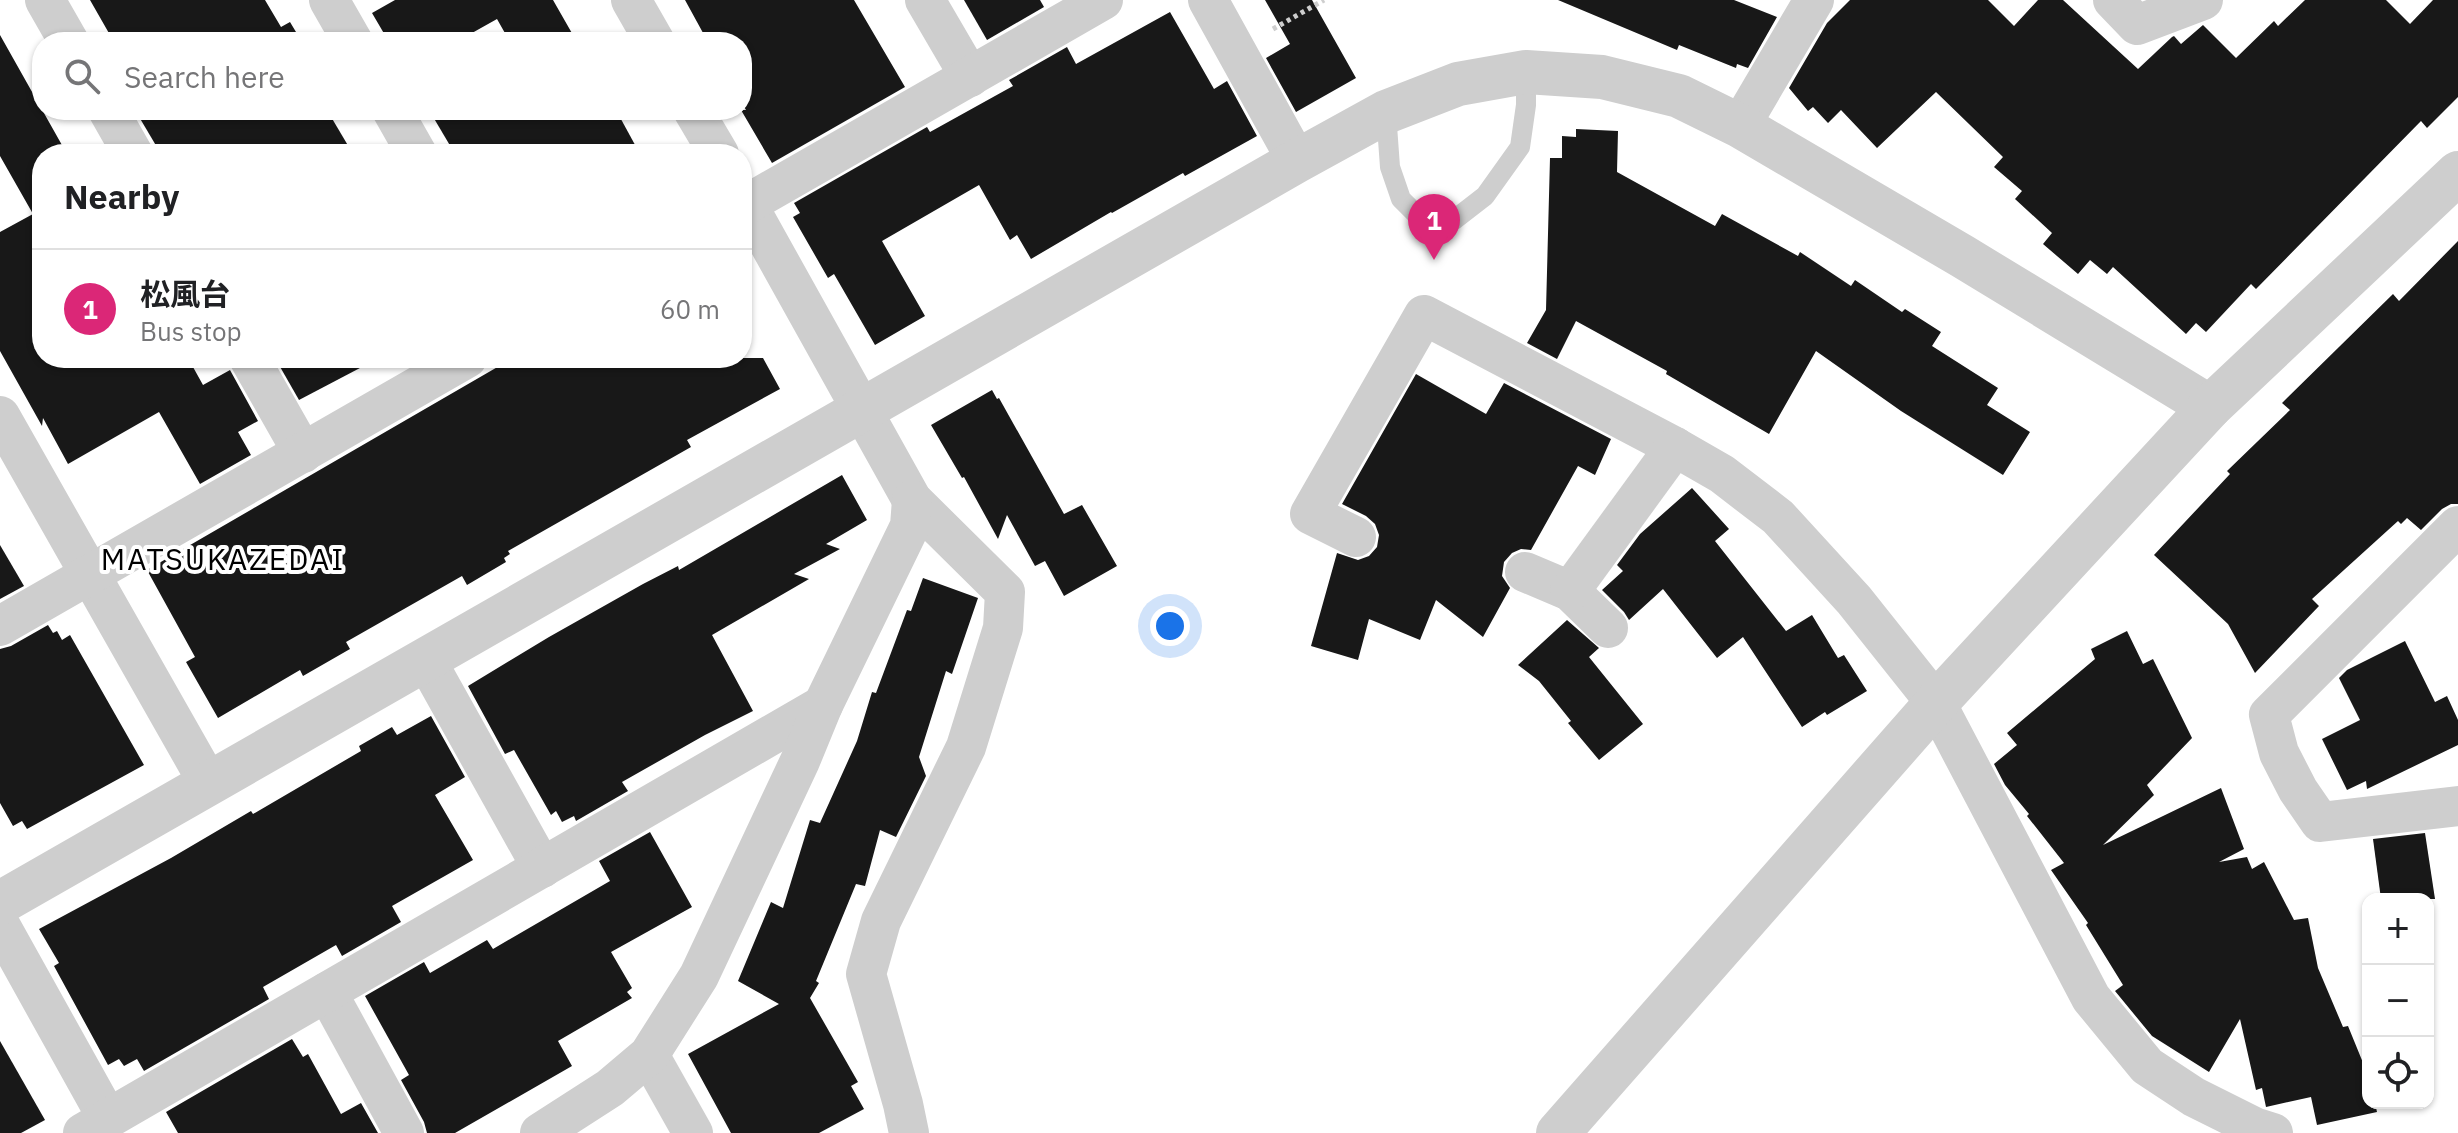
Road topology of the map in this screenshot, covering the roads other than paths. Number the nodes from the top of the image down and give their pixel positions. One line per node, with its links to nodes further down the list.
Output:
1 (45, 0): 10 (street)
2 (329, 0): 11 (street)
3 (631, 0): 12 (street)
4 (925, 0): 14 (street)
5 (1103, 0): 14 (street)
6 (1208, 0): 23 (street)
7 (1814, 0): 19 (street)
8 (2113, 0): 9 (street)
9 (2203, 0)
10 (63, 32)
11 (347, 32)
12 (649, 32)
13 (1526, 72): 15 (street); 15 (lane); 19 (street)
14 (970, 77): 25 (street)
15 (1386, 112): 23 (street)
16 (114, 120): 20 (street)
17 (398, 120): 21 (street)
18 (699, 120): 22 (street)
19 (1740, 126): 29 (street)
20 (127, 144)
21 (411, 144)
22 (713, 144)
23 (1297, 161): 30 (street)
24 (2458, 173): 29 (street)
25 (752, 198)
26 (752, 216): 30 (street)
27 (255, 368): 33 (street)
28 (450, 368): 33 (street)
29 (2210, 407): 43 (street)
30 (863, 409): 34 (street); 42 (street)
31 (0, 416): 38 (street)
32 (1675, 447): 36 (street); 39 (street); 43 (street)
33 (303, 453): 38 (street)
34 (912, 500): 44 (street); 52 (street)
35 (2458, 526): 46 (street)
36 (1356, 537)
37 (1525, 572): 39 (street)
38 (90, 574): 40 (street); 45 (street)
39 (1570, 591): 41 (street)
40 (0, 626)
41 (1608, 628)
42 (426, 660): 45 (street); 47 (street)
43 (1936, 703): 58 (street); 59 (street)
44 (823, 705): 47 (street); 51 (street)
45 (209, 784): 48 (street)
46 (2458, 806)
47 (542, 868): 50 (street)
48 (0, 903)
49 (0, 925): 53 (street)
50 (327, 992): 53 (street); 54 (street)
51 (649, 1055): 55 (street); 56 (street)
52 (906, 1118): 57 (street)
53 (96, 1126)
54 (404, 1133)
55 (540, 1133)
56 (693, 1133)
57 (877, 1133)
58 (1558, 1133)
59 (2273, 1133)

